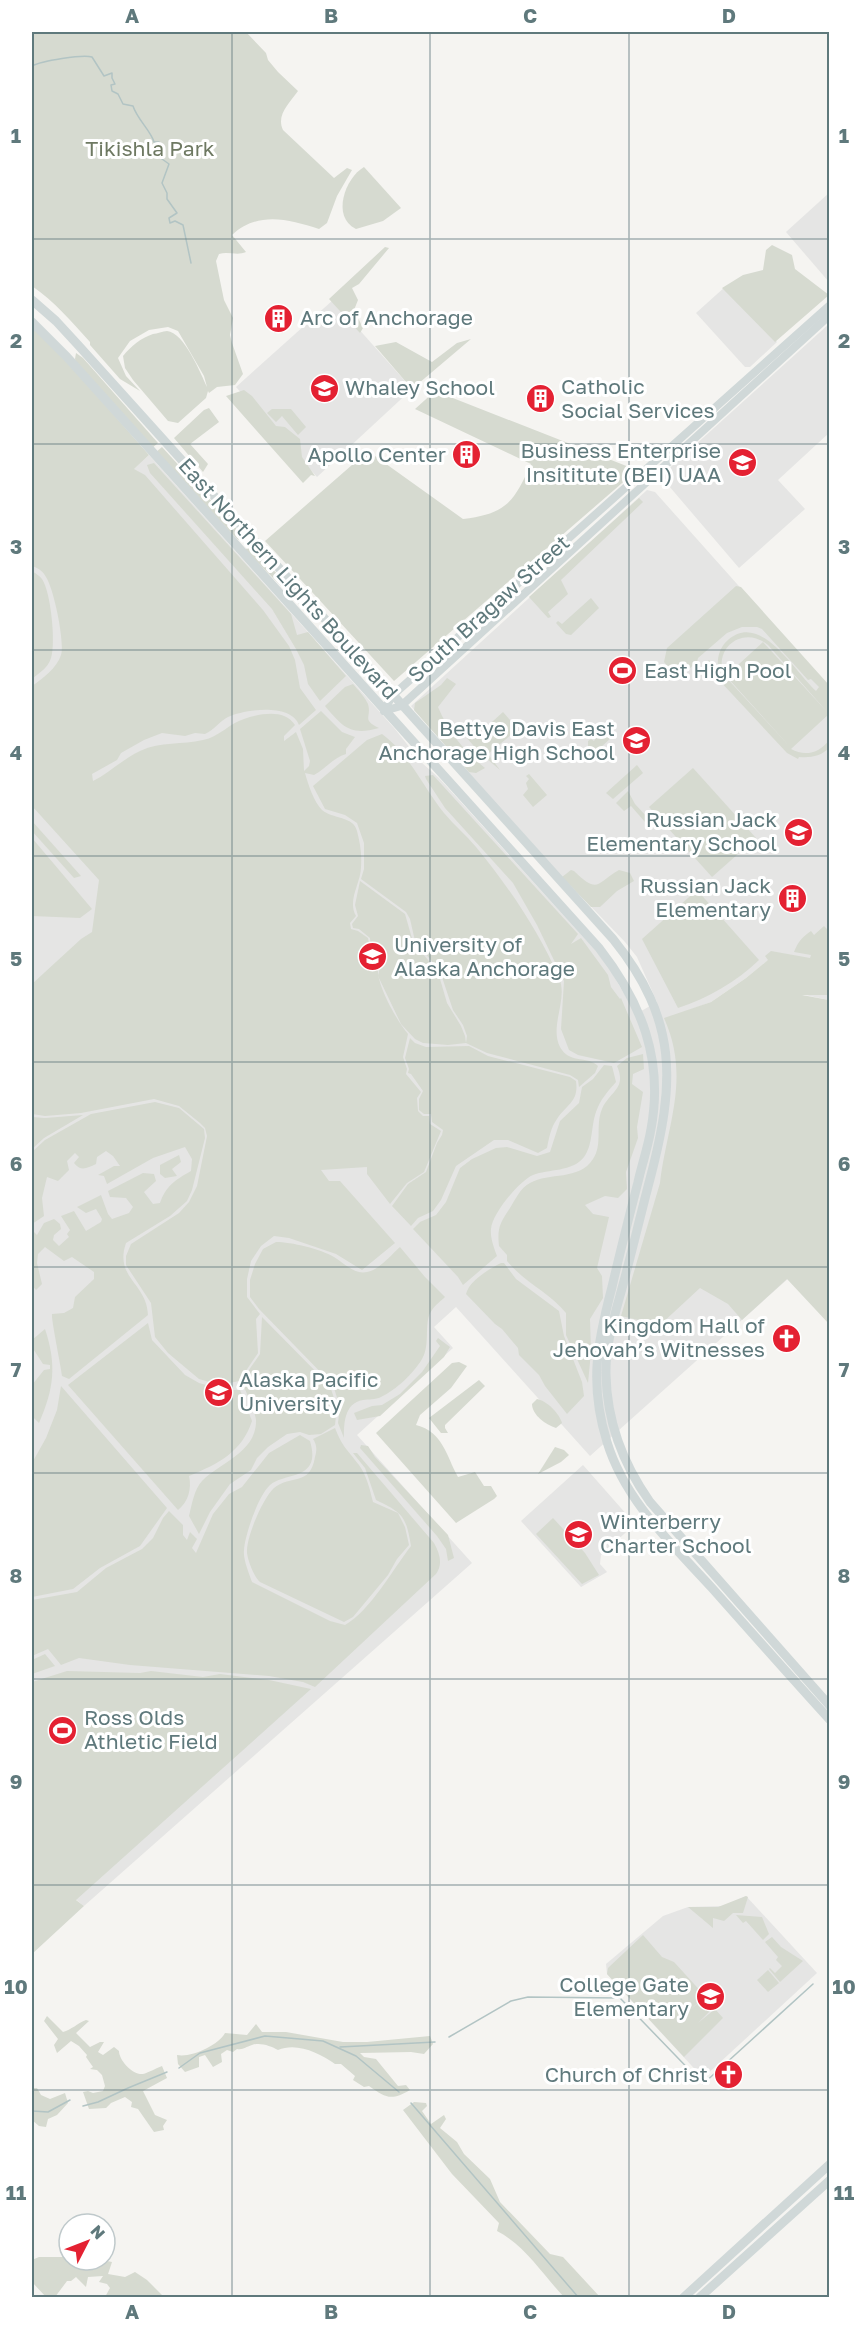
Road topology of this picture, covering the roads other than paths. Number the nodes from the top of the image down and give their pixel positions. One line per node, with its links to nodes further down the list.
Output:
1 (32, 300): 6 (main road, East Northern Lights Boulevard)
2 (830, 305): 7 (main road, South Bragaw Street)
3 (830, 315): 8 (main road, South Bragaw Street)
4 (32, 322): 5 (main road, East Northern Lights Boulevard)
5 (230, 540): 6 (main road); 9 (main road, East Northern Lights Boulevard)
6 (255, 542): 7 (main road, East Northern Lights Boulevard)
7 (392, 696): 8 (main road, East Northern Lights Boulevard); 9 (main road, South Bragaw Street)
8 (401, 706): 9 (main road, South Bragaw Street); 10 (main road, East Northern Lights Boulevard)
9 (384, 711): 11 (main road, East Northern Lights Boulevard)
10 (830, 1706)
11 (830, 1720)
12 (830, 2164): 14 (main road)
13 (830, 2180): 15 (main road)
14 (683, 2298)
15 (699, 2298)

